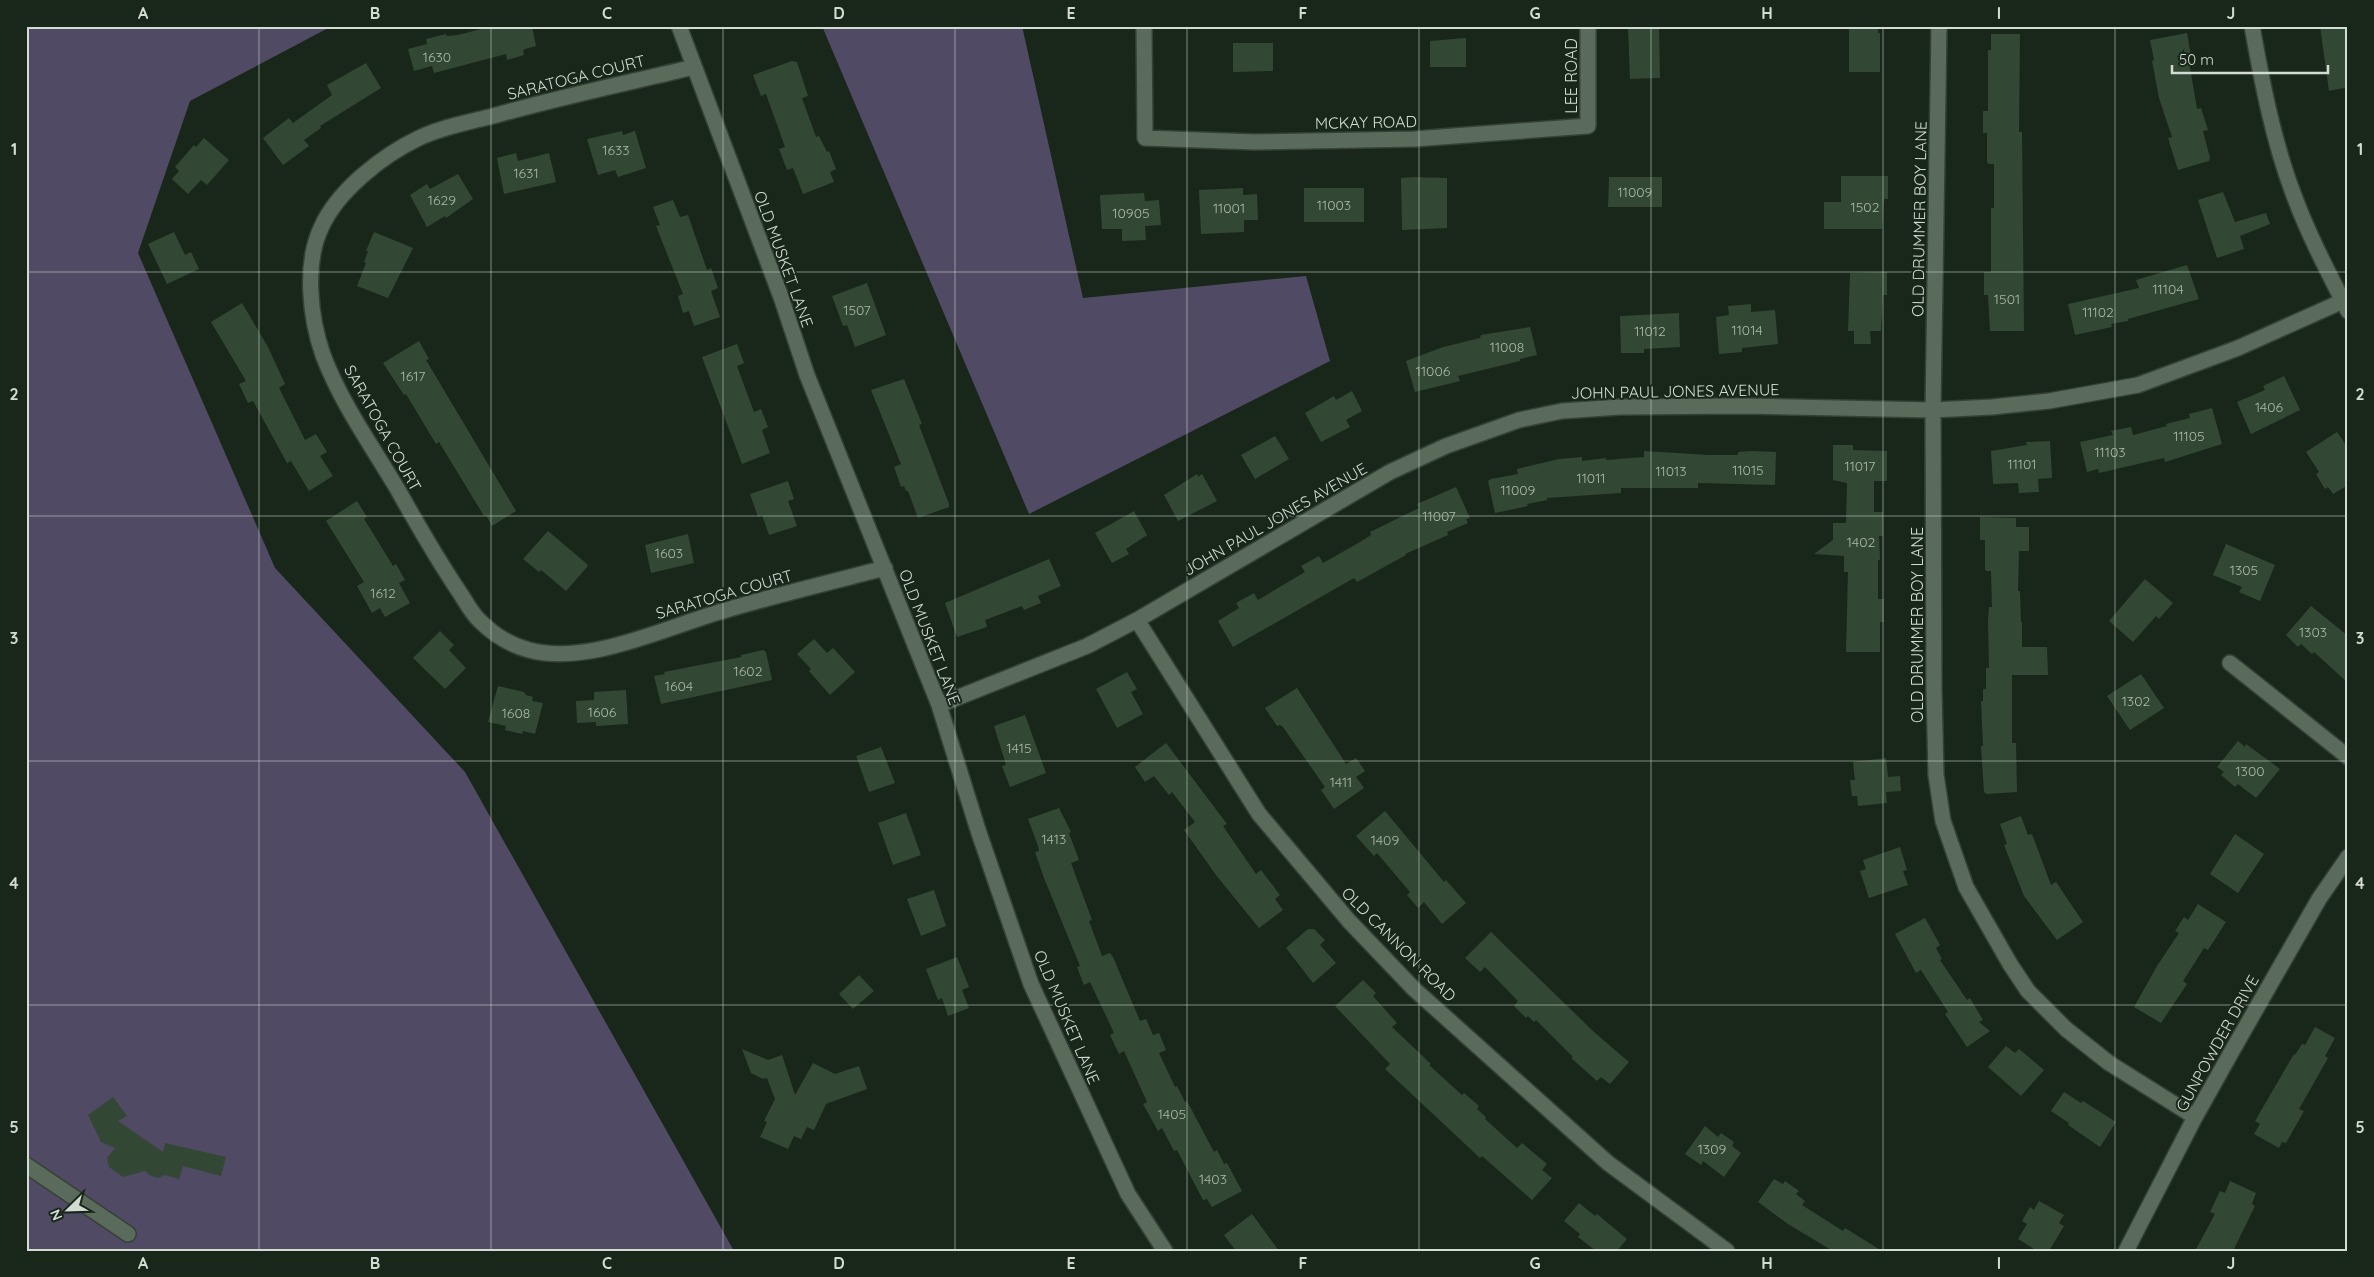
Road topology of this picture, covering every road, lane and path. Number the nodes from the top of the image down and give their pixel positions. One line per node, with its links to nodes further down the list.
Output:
1 (680, 26): 6 (street, OLD MUSKET LANE)
2 (1144, 26): 7 (street, MCKAY ROAD)
3 (1588, 26): 7 (street, LEE ROAD)
4 (1939, 26): 9 (street, OLD DRUMMER BOY LANE)
5 (2252, 26): 8 (street)
6 (694, 67): 10 (street, OLD MUSKET LANE); 10 (street, SARATOGA COURT)
7 (1588, 126)
8 (2345, 306): 9 (street, JOHN PAUL JONES AVENUE)
9 (1933, 410): 11 (street, JOHN PAUL JONES AVENUE); 16 (street, OLD DRUMMER BOY LANE)
10 (885, 568): 13 (street, OLD MUSKET LANE)
11 (1137, 620): 13 (street, JOHN PAUL JONES AVENUE); 20 (street, OLD CANNON ROAD)
12 (2230, 663): 14 (street)
13 (939, 705): 19 (street, OLD MUSKET LANE)
14 (2348, 756)
15 (2348, 857): 16 (street, GUNPOWDER DRIVE)
16 (2195, 1117): 21 (street, GUNPOWDER DRIVE)
17 (26, 1165): 18 (street)
18 (128, 1234)
19 (1165, 1251)
20 (1727, 1251)
21 (2126, 1251)

